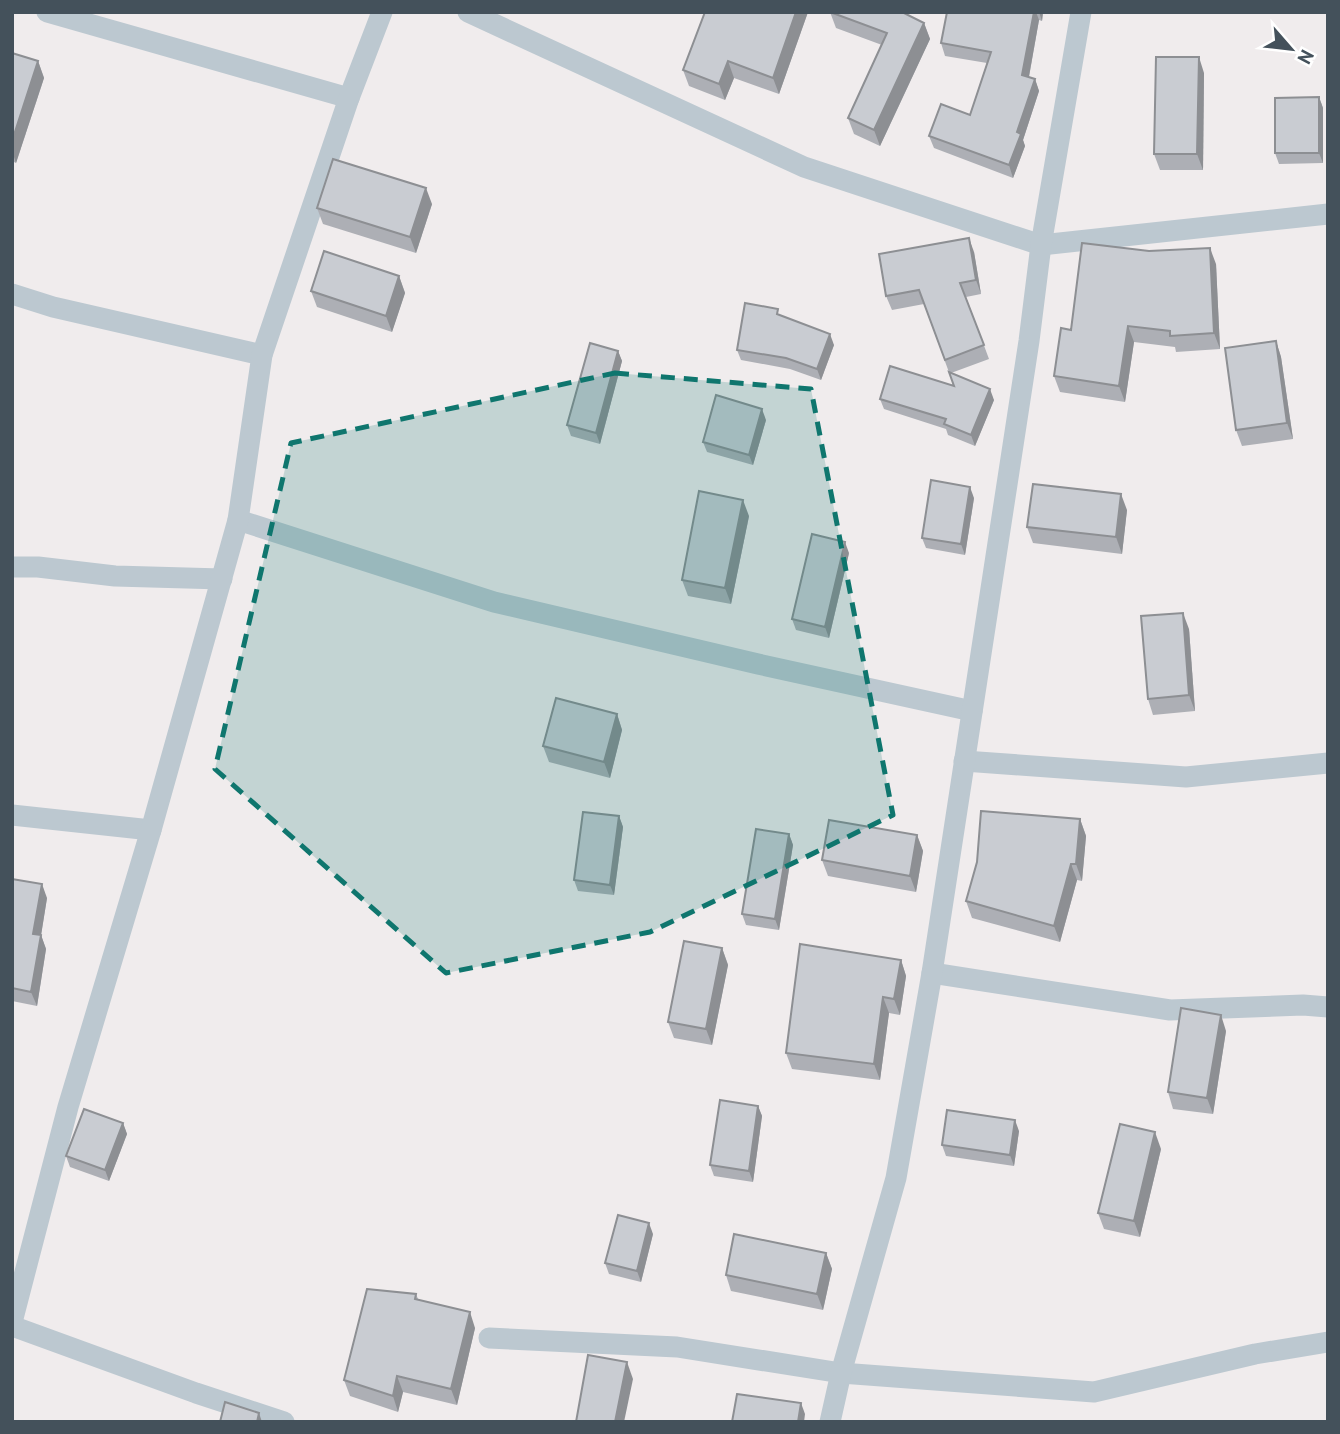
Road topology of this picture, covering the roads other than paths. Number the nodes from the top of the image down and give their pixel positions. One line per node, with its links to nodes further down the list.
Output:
1 (47, 12): 5 (street)
2 (382, 12): 5 (street)
3 (468, 12): 7 (street)
4 (1081, 12): 7 (street)
5 (349, 98): 9 (street)
6 (1328, 214): 7 (street)
7 (1041, 245): 13 (street)
8 (12, 294): 9 (street)
9 (262, 355): 10 (street)
10 (238, 520): 12 (street); 13 (street)
11 (12, 567): 12 (street)
12 (222, 579): 17 (street)
13 (972, 711): 14 (street)
14 (964, 761): 15 (street); 18 (street)
15 (1328, 763)
16 (12, 815): 17 (street)
17 (151, 830): 20 (street)
18 (932, 973): 19 (street); 23 (street)
19 (1328, 1007)
20 (13, 1318): 24 (street)
21 (489, 1338): 23 (street)
22 (1328, 1342): 23 (street)
23 (841, 1373): 25 (street)
24 (285, 1422)
25 (830, 1422)

